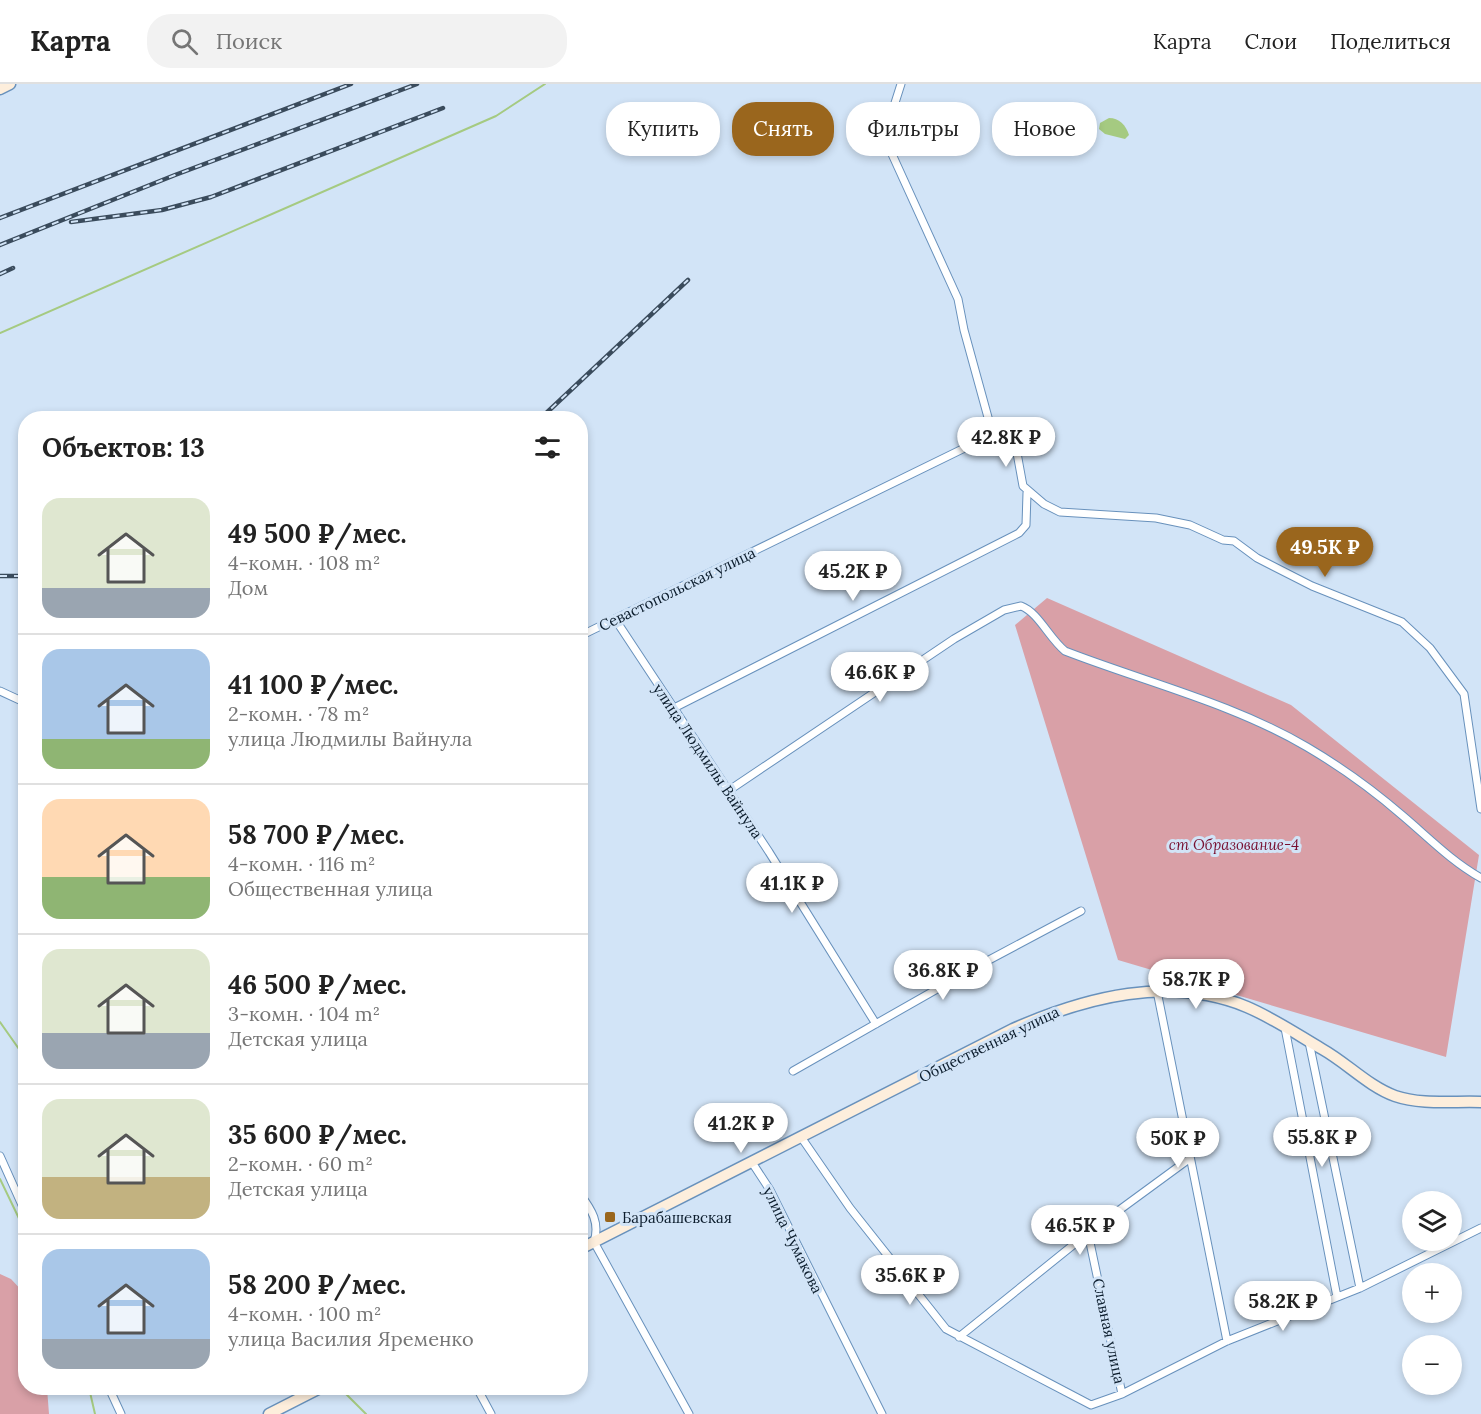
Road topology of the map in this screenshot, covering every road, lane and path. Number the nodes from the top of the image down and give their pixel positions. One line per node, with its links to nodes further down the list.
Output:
1 (10, 84): 3 (main road)
2 (902, 84): 4 (street)
3 (0, 89)
4 (985, 438): 5 (street); 6 (street, Севастопольская улица)
5 (1028, 493): 10 (street); 12 (street)
6 (615, 619): 7 (street, Севастопольская улица); 10 (street, улица Людмилы Вайнула)
7 (588, 632)
8 (0, 691): 9 (street)
9 (18, 699)
10 (672, 709): 11 (street, улица Людмилы Вайнула)
11 (728, 791): 13 (street); 16 (street, улица Людмилы Вайнула)
12 (1481, 808)
13 (1481, 879)
14 (1081, 911): 16 (street)
15 (1157, 992): 17 (main road, Общественная улица); 21 (main road, Общественная улица); 23 (street)
16 (876, 1024): 19 (street)
17 (1285, 1028): 18 (main road, Общественная улица); 32 (street)
18 (1309, 1042): 20 (main road, Общественная улица); 31 (street)
19 (793, 1071)
20 (1481, 1102)
21 (801, 1137): 24 (main road, Общественная улица); 33 (street)
22 (0, 1156): 25 (street)
23 (1189, 1160): 28 (street); 34 (street)
24 (753, 1164): 29 (main road, Общественная улица); 43 (street, улица Чумакова)
25 (18, 1196)
26 (588, 1205): 29 (street)
27 (1481, 1228): 31 (street)
28 (1088, 1233): 33 (street); 35 (street, Славная улица)
29 (594, 1242): 30 (main road, Общественная улица); 42 (street)
30 (588, 1245)
31 (1360, 1288): 32 (street)
32 (1337, 1297): 34 (street)
33 (959, 1337): 35 (street)
34 (1227, 1341): 35 (street)
35 (1122, 1394)
36 (113, 1395): 40 (street)
37 (308, 1395): 39 (main road)
38 (481, 1395): 41 (street)
39 (278, 1412)
40 (121, 1414)
41 (491, 1414)
42 (690, 1414)
43 (882, 1414)

